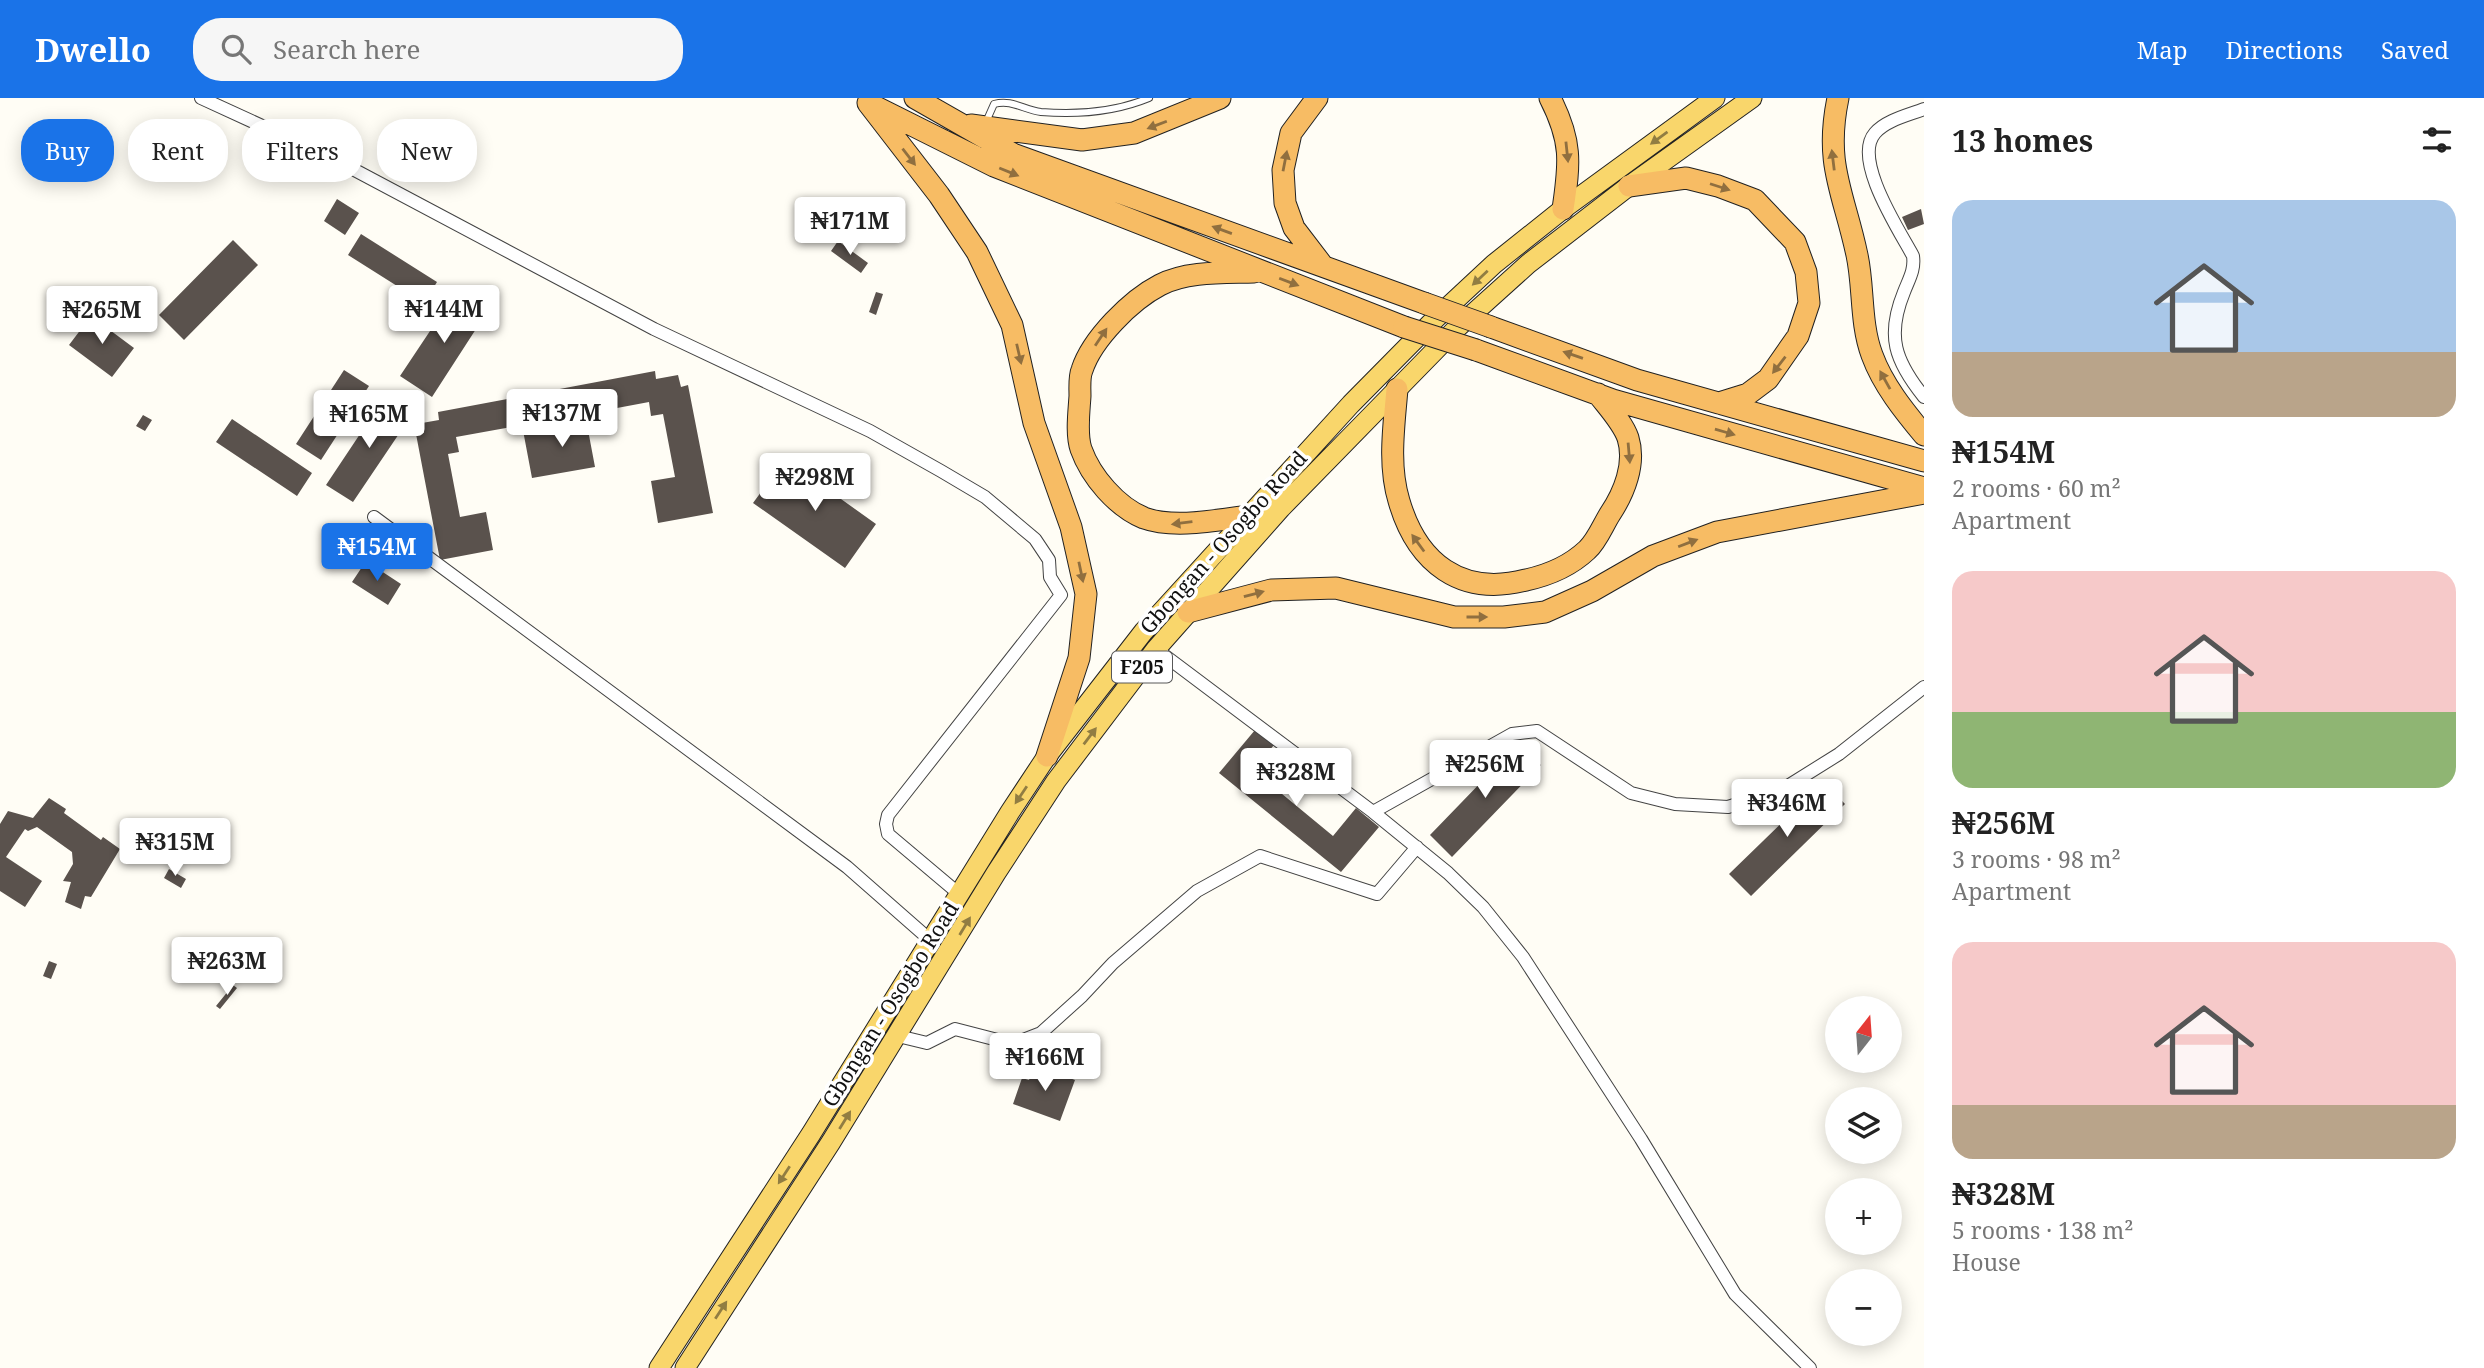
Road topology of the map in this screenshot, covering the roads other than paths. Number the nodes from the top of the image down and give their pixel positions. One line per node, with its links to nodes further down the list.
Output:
1 (201, 98): 33 (street)
2 (915, 98): 12 (highway)
3 (1149, 98): 13 (lane)
4 (1220, 98): 13 (highway, one-way to 13)
5 (1317, 98): 16 (highway, one-way to 5)
6 (1550, 98): 15 (highway, one-way to 15)
7 (1714, 98): 15 (main road, Gbongan - Osogbo Road / F205, one-way to 15)
8 (1752, 98): 14 (main road, Gbongan - Osogbo Road / F205)
9 (1838, 98): 22 (highway, one-way to 9)
10 (864, 101): 17 (highway, one-way to 17); 30 (highway, one-way to 30)
11 (1924, 109): 20 (street)
12 (957, 122): 13 (highway); 16 (highway, one-way to 12)
13 (984, 127)
14 (1629, 186): 18 (main road, Gbongan - Osogbo Road / F205); 21 (highway, one-way to 21)
15 (1563, 209): 25 (main road, Gbongan - Osogbo Road / F205, one-way to 25)
16 (1323, 267): 21 (highway, one-way to 16, bridge)
17 (1262, 272): 19 (highway, one-way to 19, bridge); 25 (highway, one-way to 17)
18 (1397, 389): 19 (highway, one-way to 18); 27 (main road, Gbongan - Osogbo Road / F205)
19 (1598, 394): 24 (highway, one-way to 24)
20 (1924, 397)
21 (1719, 403): 23 (highway)
22 (1924, 435)
23 (1924, 461)
24 (1924, 491): 27 (highway, one-way to 24)
25 (1249, 516): 30 (main road, Gbongan - Osogbo Road / F205)
26 (374, 517): 34 (street)
27 (1188, 612): 28 (main road, Gbongan - Osogbo Road / F205)
28 (1156, 649): 31 (street); 35 (main road, Gbongan - Osogbo Road / F205, one-way to 28)
29 (1924, 687): 31 (street)
30 (1047, 756): 33 (main road, Gbongan - Osogbo Road / F205, one-way to 33)
31 (1373, 811): 32 (street)
32 (1417, 847): 35 (street); 38 (street)
33 (958, 893): 34 (main road, Gbongan - Osogbo Road / F205)
34 (929, 939): 36 (main road, Gbongan - Osogbo Road / F205, one-way to 36)
35 (898, 1035): 37 (main road, Gbongan - Osogbo Road / F205, one-way to 35)
36 (659, 1368)
37 (685, 1368)
38 (1810, 1368)

